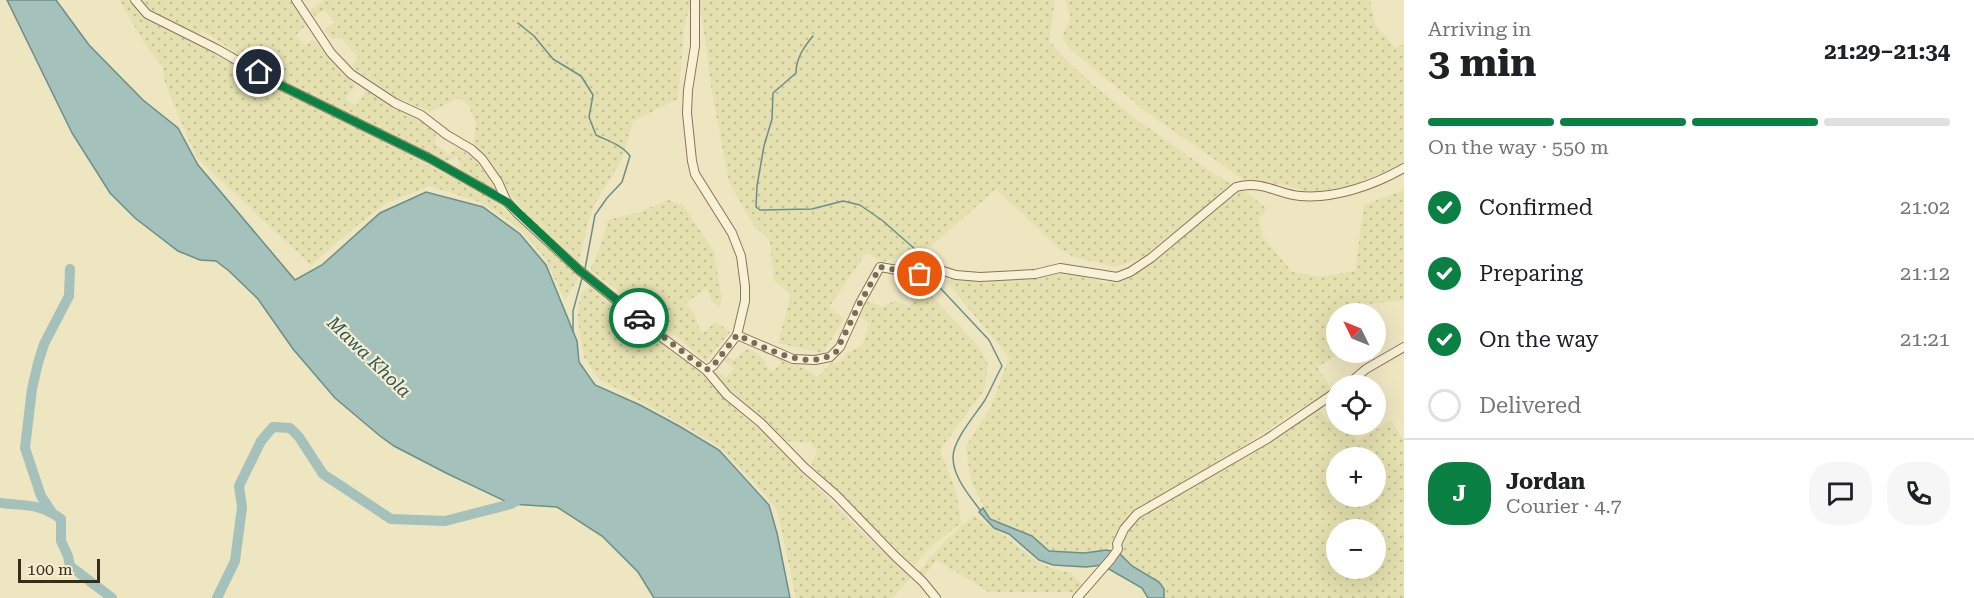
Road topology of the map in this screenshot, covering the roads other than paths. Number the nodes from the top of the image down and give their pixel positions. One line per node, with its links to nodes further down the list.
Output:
1 (135, 0): 5 (street)
2 (296, 0): 5 (street)
3 (695, 0): 8 (street)
4 (1404, 168): 6 (street)
5 (507, 202): 10 (street)
6 (933, 273)
7 (920, 274): 8 (street)
8 (737, 335): 10 (street)
9 (1404, 346): 11 (street)
10 (706, 370): 13 (street)
11 (1359, 375)
12 (1326, 399): 14 (street)
13 (936, 598)
14 (1077, 598)

